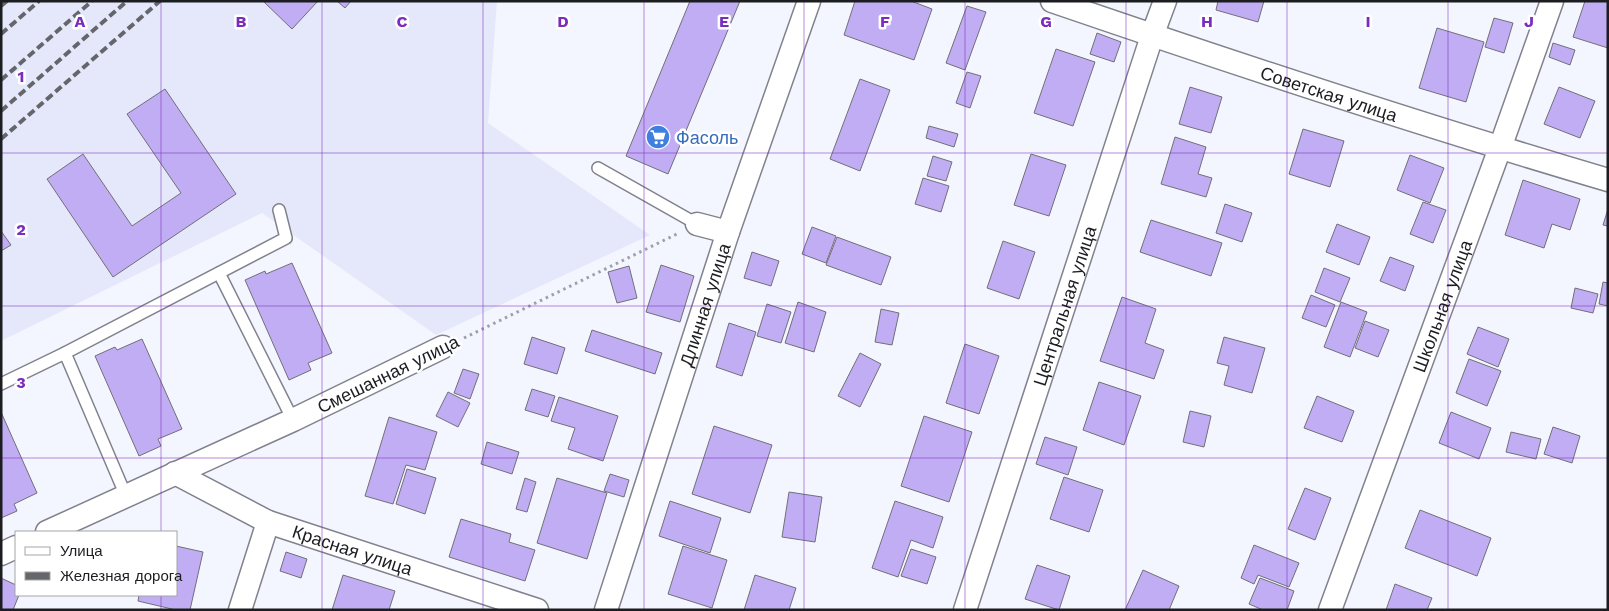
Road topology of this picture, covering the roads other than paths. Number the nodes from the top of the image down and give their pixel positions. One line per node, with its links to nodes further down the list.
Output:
1 (809, 1): 11 (street, Длинная улица)
2 (1052, 1): 5 (street, Советская улица)
3 (1165, 1): 5 (street, Центральная улица)
4 (1552, 1): 6 (street, Школьная улица)
5 (1152, 36): 6 (street, Советская улица); 26 (street, Центральная улица)
6 (1500, 148): 8 (street, Советская улица); 27 (street, Школьная улица)
7 (598, 168): 10 (lane)
8 (1608, 180)
9 (279, 210): 12 (lane)
10 (697, 224): 11 (street)
11 (728, 232): 25 (street, Длинная улица)
12 (219, 274): 14 (lane); 16 (lane)
13 (443, 348): 16 (street, Смешанная улица)
14 (65, 353): 15 (lane); 18 (lane)
15 (1, 384)
16 (292, 420): 17 (street, Смешанная улица)
17 (176, 472): 18 (street, Смешанная улица); 19 (street, Красная улица)
18 (126, 496): 20 (street, Смешанная улица)
19 (268, 522): 23 (street); 24 (street, Красная улица)
20 (49, 531)
21 (15, 547): 22 (street)
22 (1, 554)
23 (240, 610)
24 (537, 610)
25 (606, 610)
26 (965, 610)
27 (1330, 610)

